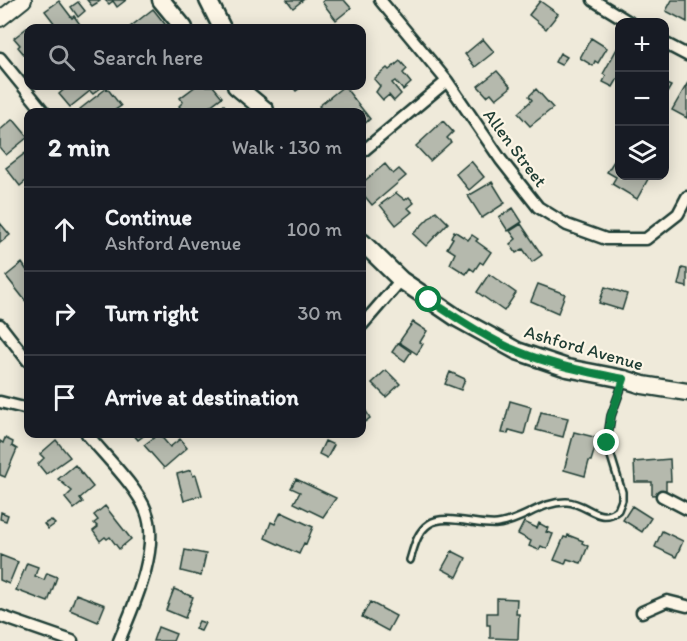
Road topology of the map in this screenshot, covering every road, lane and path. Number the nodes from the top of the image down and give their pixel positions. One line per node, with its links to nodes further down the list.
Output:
1 (24, 0): 7 (street)
2 (161, 0): 8 (main road)
3 (208, 0): 9 (main road)
4 (380, 0): 13 (street, Allen Street)
5 (593, 0): 6 (street)
6 (622, 18)
7 (0, 19)
8 (181, 24)
9 (220, 24)
10 (669, 46): 11 (street)
11 (687, 55)
12 (0, 58): 14 (street)
13 (447, 81): 21 (street); 22 (street, Allen Street)
14 (24, 87)
15 (26, 90): 18 (street)
16 (241, 90): 19 (main road)
17 (254, 90): 20 (main road)
18 (41, 108)
19 (262, 108)
20 (264, 108)
21 (366, 149)
22 (687, 197)
23 (366, 246): 24 (main road, Ashford Avenue)
24 (401, 280): 25 (street); 28 (main road, Ashford Avenue)
25 (366, 320)
26 (0, 325): 27 (street)
27 (24, 356)
28 (624, 379): 29 (main road, Ashford Avenue); 35 (lane)
29 (687, 392)
30 (0, 402): 31 (street)
31 (24, 408)
32 (90, 438): 40 (street)
33 (662, 496): 34 (street)
34 (687, 509)
35 (410, 560)
36 (687, 606): 37 (street)
37 (642, 612)
38 (0, 616): 39 (street)
39 (72, 641)
40 (119, 641)

